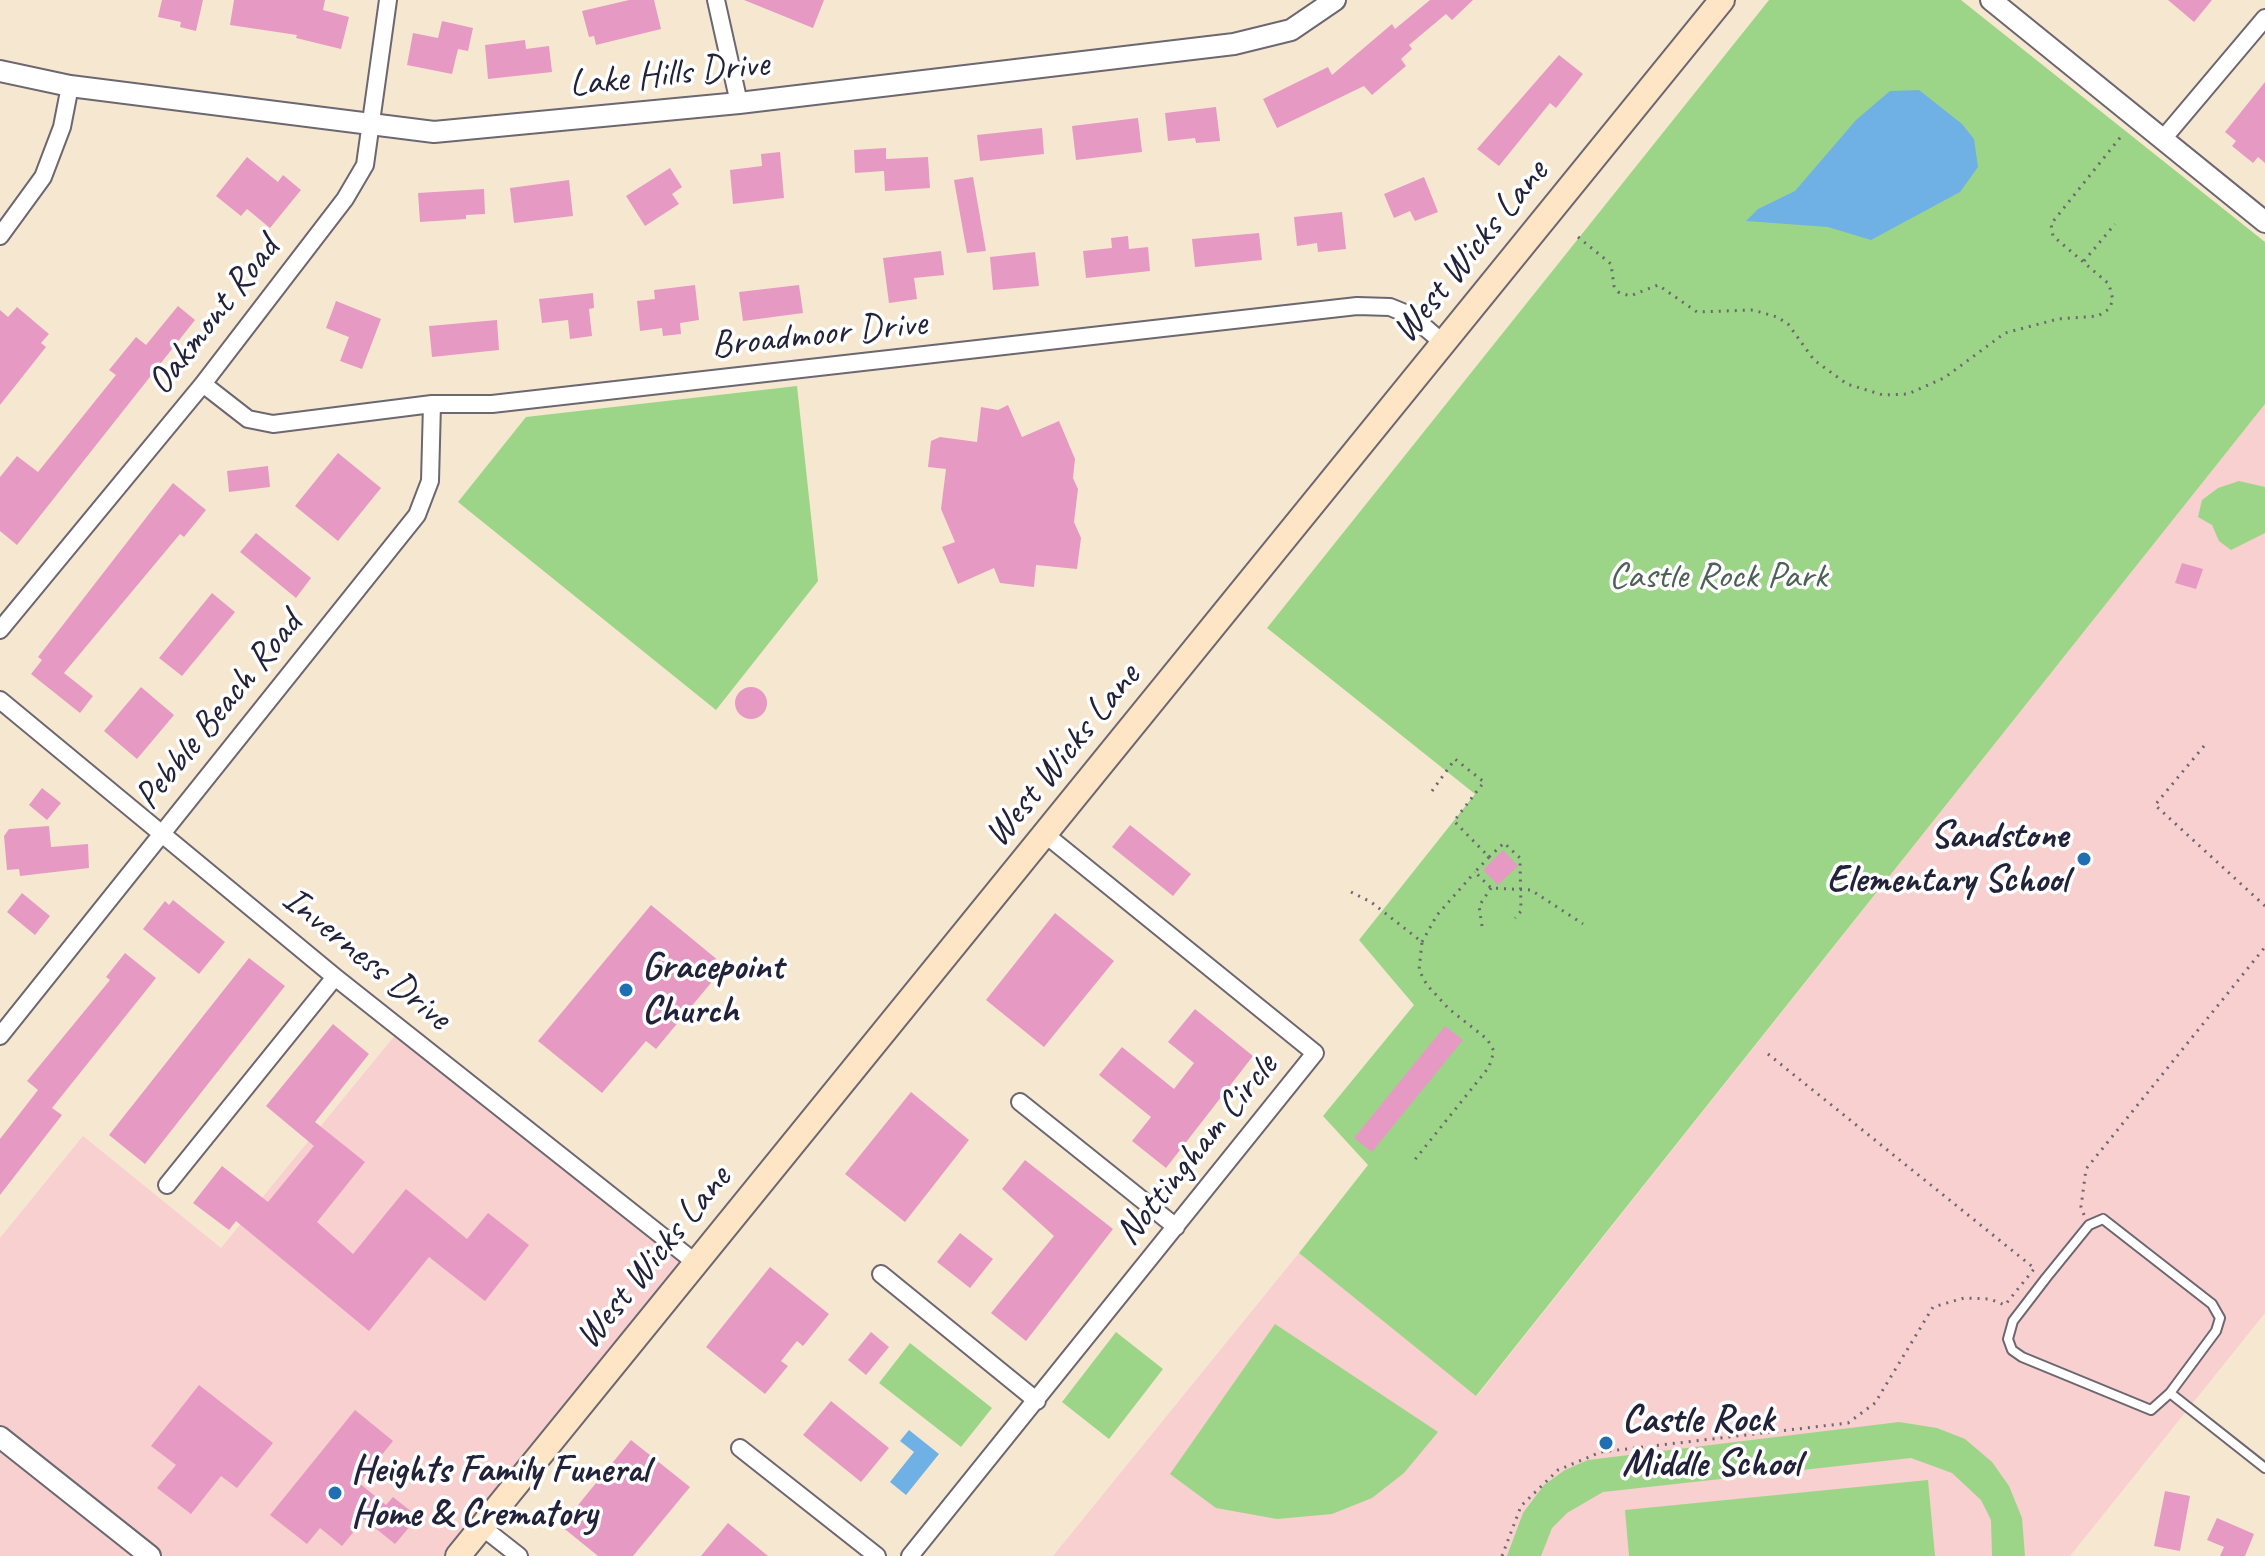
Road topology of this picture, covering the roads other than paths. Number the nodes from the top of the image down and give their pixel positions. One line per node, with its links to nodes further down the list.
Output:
1 (388, 0): 10 (street, Oakmont Road)
2 (716, 0): 9 (street)
3 (1335, 0): 9 (street, Lake Hills Drive)
4 (1722, 0): 14 (main road, West Wicks Lane)
5 (1991, 0): 11 (street)
6 (2265, 18): 11 (street)
7 (0, 71): 8 (street, Lake Hills Drive)
8 (70, 86): 10 (street, Lake Hills Drive); 13 (street)
9 (739, 103): 10 (street, Lake Hills Drive)
10 (368, 125): 15 (street, Oakmont Road)
11 (2162, 140): 12 (street)
12 (2265, 222)
13 (0, 236)
14 (1443, 343): 16 (street, Broadmoor Drive); 20 (main road, West Wicks Lane)
15 (203, 384): 16 (street, Broadmoor Drive); 17 (street, Oakmont Road)
16 (432, 404): 19 (street, Pebble Beach Road)
17 (0, 630)
18 (0, 700): 19 (street, Inverness Drive)
19 (164, 833): 21 (street, Inverness Drive); 22 (street, Pebble Beach Road)
20 (1046, 835): 25 (street, Nottingham Circle); 26 (main road, West Wicks Lane)
21 (335, 977): 24 (street); 26 (street, Inverness Drive)
22 (0, 1036)
23 (1020, 1102): 25 (street)
24 (167, 1185)
25 (1176, 1227): 29 (street, Nottingham Circle)
26 (696, 1263): 33 (main road, West Wicks Lane)
27 (881, 1274): 29 (street)
28 (2170, 1393): 28 (lane); 32 (lane)
29 (1037, 1401): 38 (street, Nottingham Circle)
30 (0, 1437): 34 (street)
31 (740, 1448): 37 (street)
32 (2265, 1468)
33 (482, 1527): 35 (main road, West Wicks Lane); 36 (street)
34 (150, 1556)
35 (458, 1556)
36 (519, 1556)
37 (877, 1556)
38 (910, 1556)

